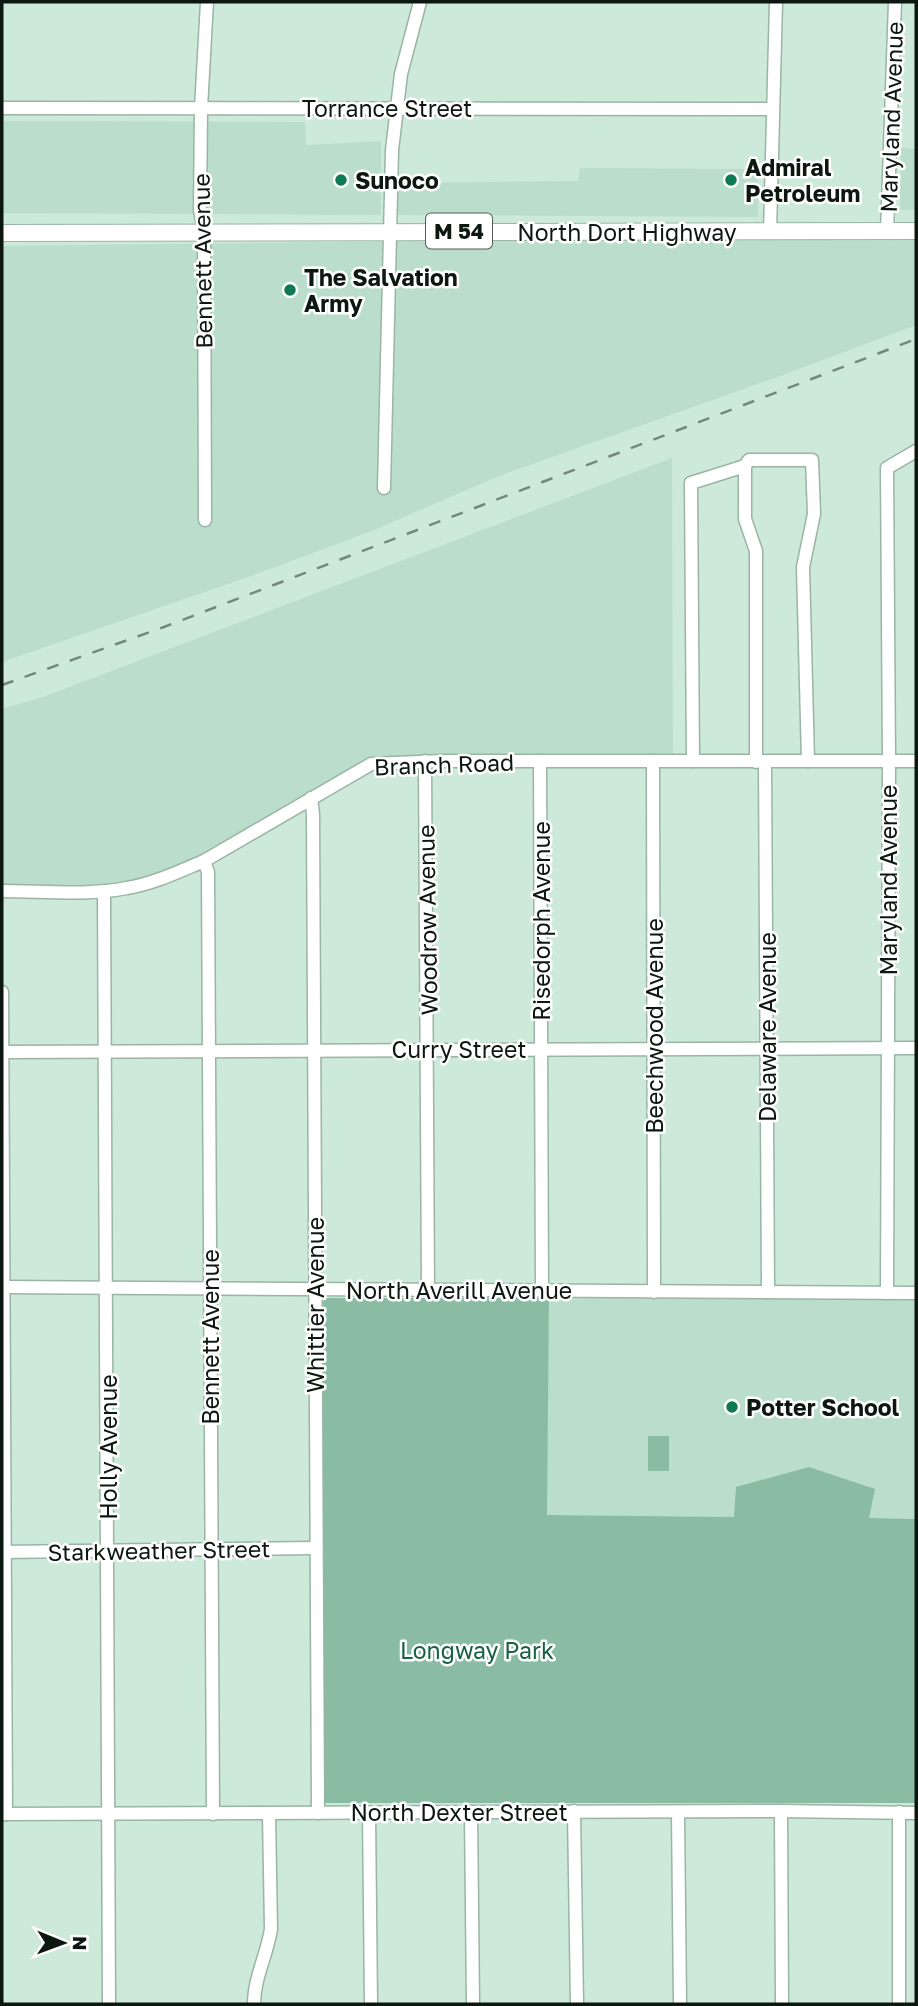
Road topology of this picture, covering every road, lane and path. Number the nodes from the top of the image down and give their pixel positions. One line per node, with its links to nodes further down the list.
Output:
1 (207, 2): 6 (street, Bennett Avenue)
2 (420, 2): 7 (street)
3 (776, 2): 8 (street)
4 (895, 2): 12 (street, Maryland Avenue)
5 (2, 108): 6 (street, Torrance Street)
6 (201, 108): 7 (street, Torrance Street); 14 (street, Bennett Avenue)
7 (397, 108): 8 (street, Torrance Street); 9 (street)
8 (772, 109): 11 (street)
9 (389, 230): 11 (main road, North Dort Highway / M 54); 14 (main road, North Dort Highway / M 54); 17 (street)
10 (916, 231): 12 (main road, North Dort Highway / M 54)
11 (770, 232): 12 (main road, North Dort Highway / M 54)
12 (887, 232)
13 (2, 233): 14 (main road, North Dort Highway / M 54)
14 (204, 233): 18 (street, Bennett Avenue)
15 (916, 451): 24 (street, Maryland Avenue)
16 (745, 466): 22 (street); 23 (street); 26 (street, Delaware Avenue)
17 (384, 488)
18 (205, 520)
19 (425, 761): 20 (street, Branch Road); 27 (street, Branch Road); 36 (street, Woodrow Avenue)
20 (540, 761): 21 (street, Branch Road); 37 (street, Risedorph Avenue)
21 (653, 761): 22 (street, Branch Road); 33 (street, Beechwood Avenue)
22 (693, 761): 26 (street, Branch Road)
23 (808, 761): 24 (street, Branch Road); 26 (street, Branch Road)
24 (889, 761): 25 (street, Branch Road); 34 (street, Maryland Avenue)
25 (916, 761)
26 (760, 762): 32 (street, Delaware Avenue)
27 (311, 798): 28 (street, Branch Road); 38 (street, Whittier Avenue)
28 (204, 861): 30 (street, Branch Road); 40 (street, Bennett Avenue)
29 (2, 891): 30 (street, Branch Road)
30 (104, 891): 39 (street, Holly Avenue)
31 (2, 992): 41 (street)
32 (767, 1047): 33 (street, Curry Street); 34 (street, Curry Street); 49 (street, Delaware Avenue)
33 (654, 1048): 37 (street, Curry Street); 48 (street, Beechwood Avenue)
34 (887, 1048): 35 (street, Curry Street); 50 (street, Maryland Avenue)
35 (916, 1048)
36 (428, 1049): 37 (street, Curry Street); 38 (street, Curry Street); 46 (street, Woodrow Avenue)
37 (541, 1049): 47 (street, Risedorph Avenue)
38 (314, 1050): 40 (street, Curry Street); 45 (street, Whittier Avenue)
39 (106, 1051): 40 (street, Curry Street); 41 (street, Curry Street); 43 (street, Holly Avenue)
40 (208, 1051): 44 (street, Bennett Avenue)
41 (2, 1052): 42 (street)
42 (3, 1287): 43 (street, North Averill Avenue); 55 (street)
43 (107, 1288): 44 (street, North Averill Avenue); 53 (street, Holly Avenue)
44 (209, 1288): 45 (street, North Averill Avenue); 54 (street, Bennett Avenue)
45 (316, 1289): 46 (street, North Averill Avenue); 52 (street, Whittier Avenue)
46 (428, 1290): 47 (street, North Averill Avenue)
47 (542, 1291): 48 (street, North Averill Avenue)
48 (654, 1292): 49 (street, North Averill Avenue)
49 (768, 1292): 50 (street, North Averill Avenue)
50 (887, 1293): 51 (street, North Averill Avenue)
51 (916, 1293)
52 (316, 1548): 54 (street, Starkweather Street); 62 (street, Whittier Avenue)
53 (108, 1550): 54 (street, Starkweather Street); 55 (street, Starkweather Street); 65 (street, Holly Avenue)
54 (212, 1550): 66 (street, Bennett Avenue)
55 (3, 1552): 64 (street)
56 (574, 1811): 58 (street, North Dexter Street); 59 (street, North Dexter Street); 72 (street)
57 (781, 1811): 59 (street, North Dexter Street); 60 (street, North Dexter Street); 74 (street)
58 (471, 1812): 63 (street, North Dexter Street); 71 (street)
59 (678, 1812): 73 (street)
60 (899, 1812): 61 (street, North Dexter Street); 75 (street)
61 (916, 1812)
62 (318, 1813): 63 (street, North Dexter Street); 67 (street, North Dexter Street)
63 (369, 1813): 70 (street)
64 (4, 1814): 65 (street, North Dexter Street)
65 (109, 1814): 66 (street, North Dexter Street); 68 (street, Holly Avenue)
66 (213, 1814): 67 (street, North Dexter Street)
67 (269, 1814): 69 (street)
68 (109, 2004)
69 (254, 2004)
70 (371, 2004)
71 (473, 2004)
72 (577, 2004)
73 (680, 2004)
74 (782, 2004)
75 (899, 2004)

